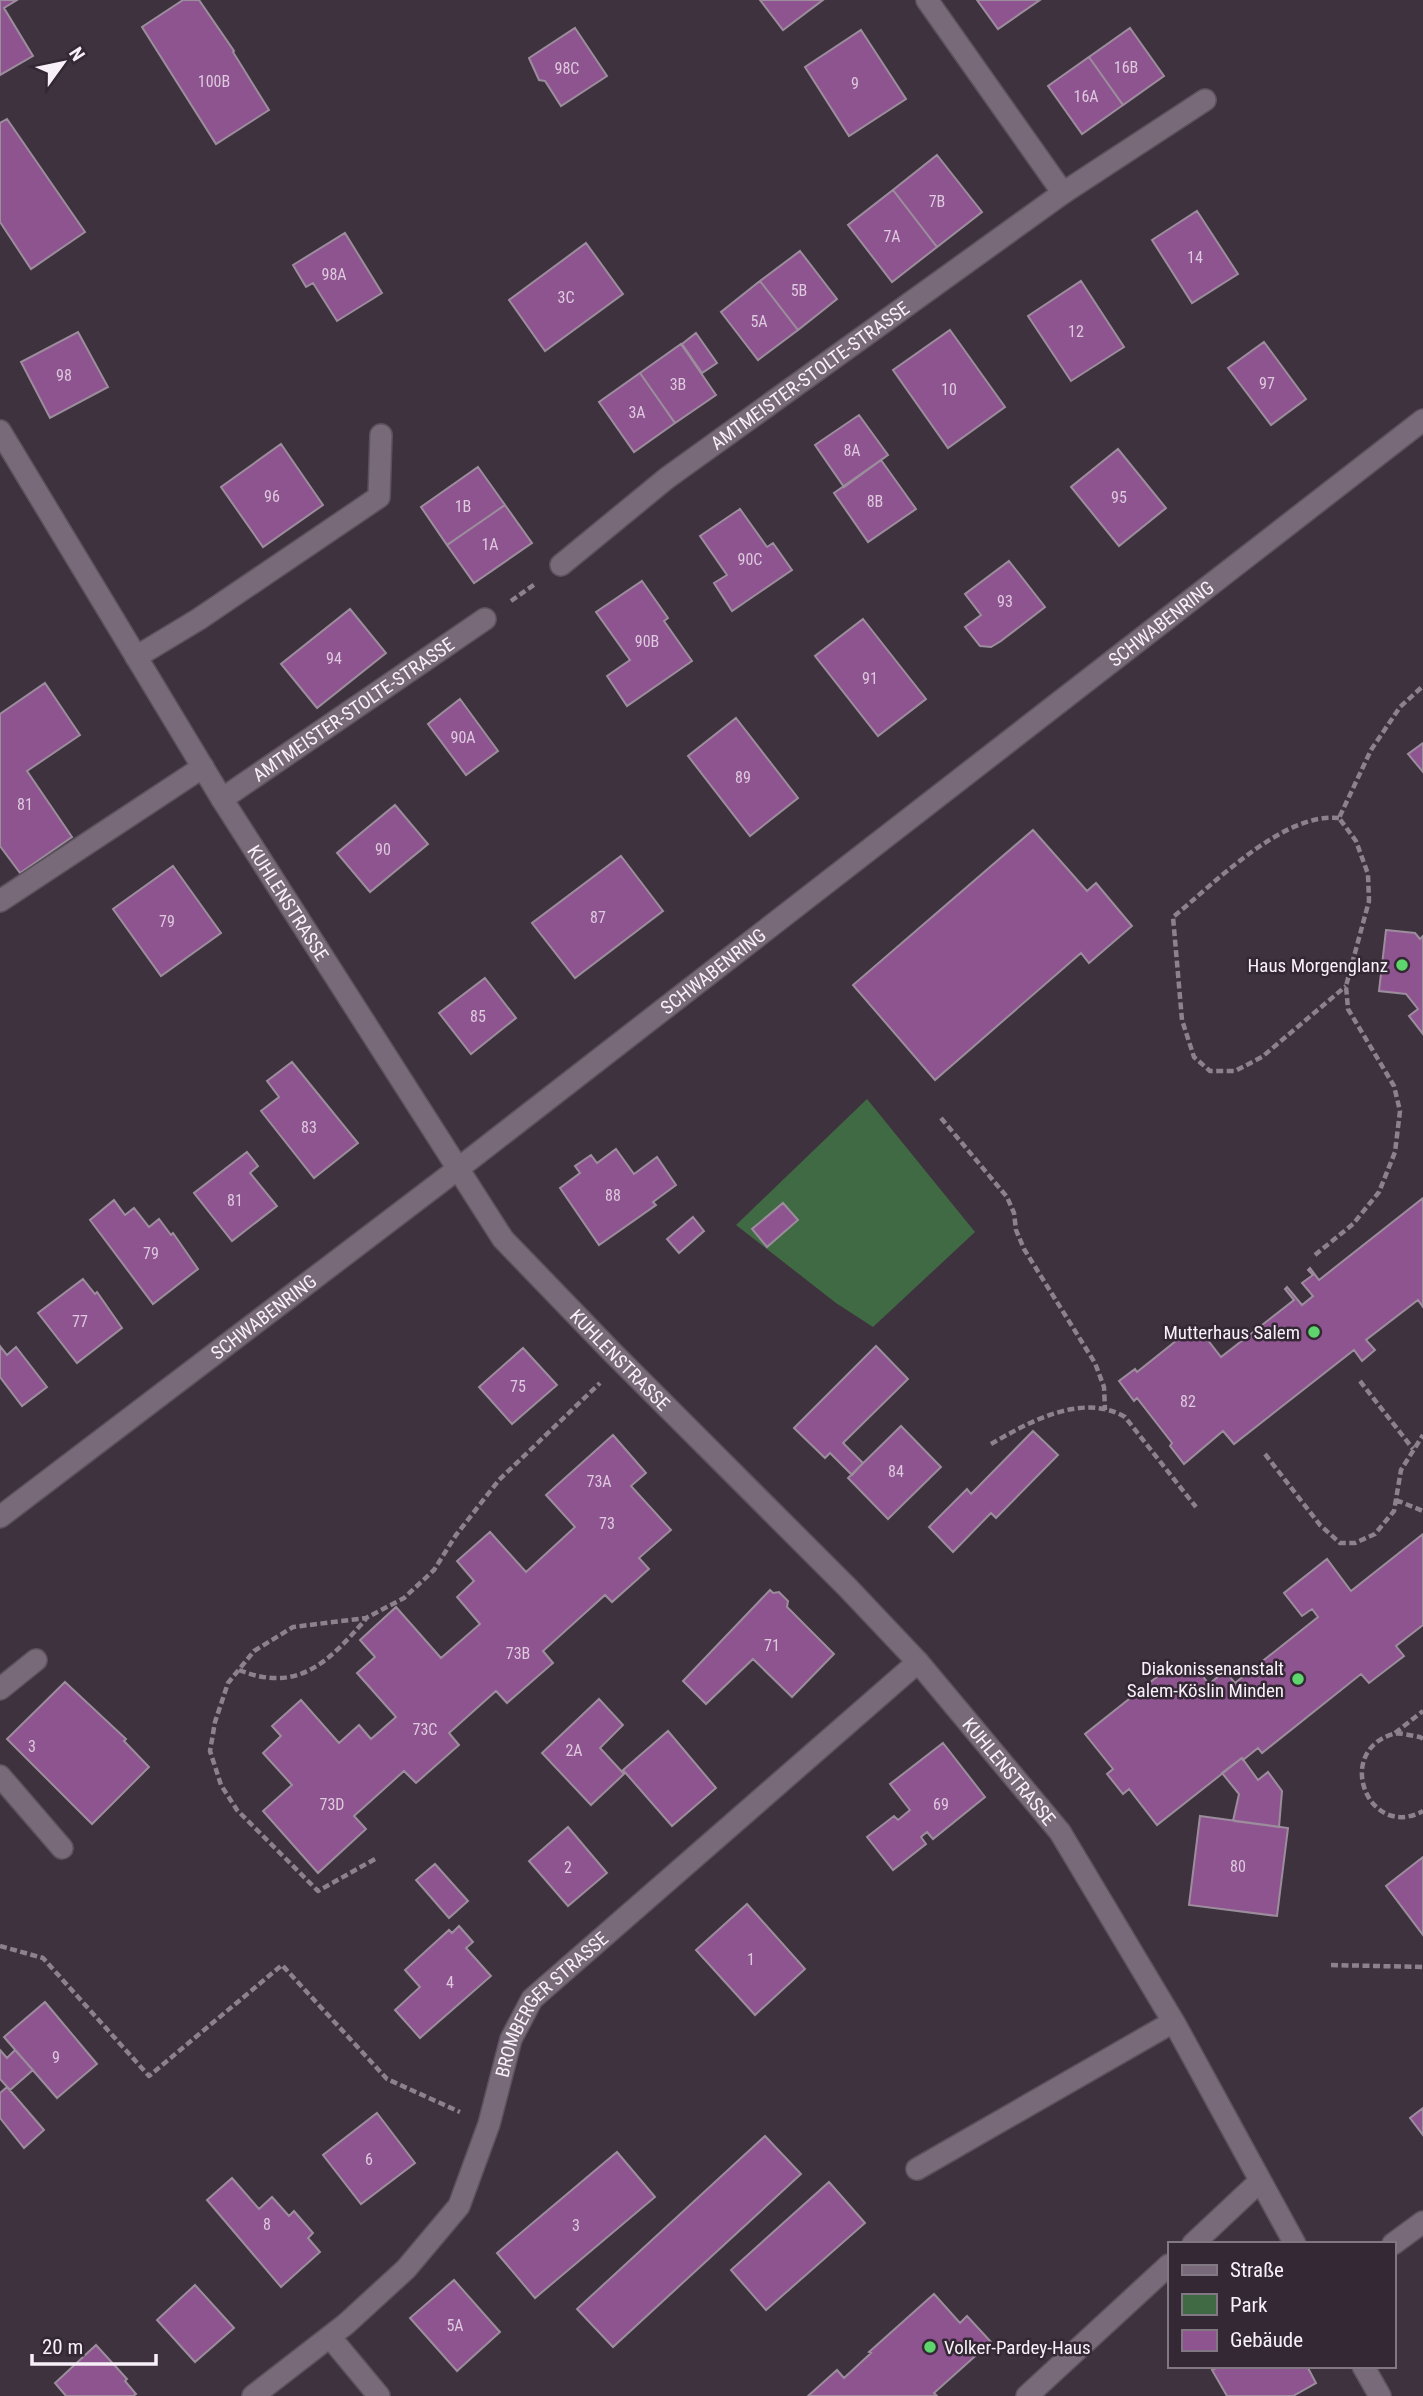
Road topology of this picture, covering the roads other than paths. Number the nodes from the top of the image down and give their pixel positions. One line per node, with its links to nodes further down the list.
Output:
1 (927, 0): 3 (street)
2 (1205, 100): 3 (street, AMTMEISTER-STOLTE-STRASSE)
3 (1063, 193): 7 (street, AMTMEISTER-STOLTE-STRASSE)
4 (1423, 420): 13 (street, SCHWABENRING)
5 (0, 431): 9 (street, KUHLENSTRASSE)
6 (381, 435): 9 (street)
7 (561, 565)
8 (485, 619): 11 (street, AMTMEISTER-STOLTE-STRASSE)
9 (136, 657): 10 (street, KUHLENSTRASSE)
10 (202, 767): 11 (street, KUHLENSTRASSE); 12 (street)
11 (222, 799): 13 (street, KUHLENSTRASSE)
12 (0, 901)
13 (459, 1168): 14 (street, SCHWABENRING); 16 (street, KUHLENSTRASSE)
14 (0, 1517)
15 (37, 1660): 17 (street)
16 (918, 1662): 20 (street, KUHLENSTRASSE); 28 (street, BROMBERGER STRASSE)
17 (0, 1689)
18 (0, 1776): 19 (street)
19 (62, 1848)
20 (1173, 2022): 21 (street); 22 (street, KUHLENSTRASSE)
21 (917, 2169)
22 (1259, 2182): 24 (street); 25 (street, KUHLENSTRASSE)
23 (1423, 2222): 26 (street)
24 (1195, 2242)
25 (1294, 2242)
26 (1395, 2243)
27 (1168, 2266): 32 (street)
28 (330, 2337): 30 (street, BROMBERGER STRASSE); 31 (street)
29 (1364, 2368): 33 (street)
30 (253, 2396)
31 (379, 2396)
32 (1027, 2396)
33 (1380, 2396)

